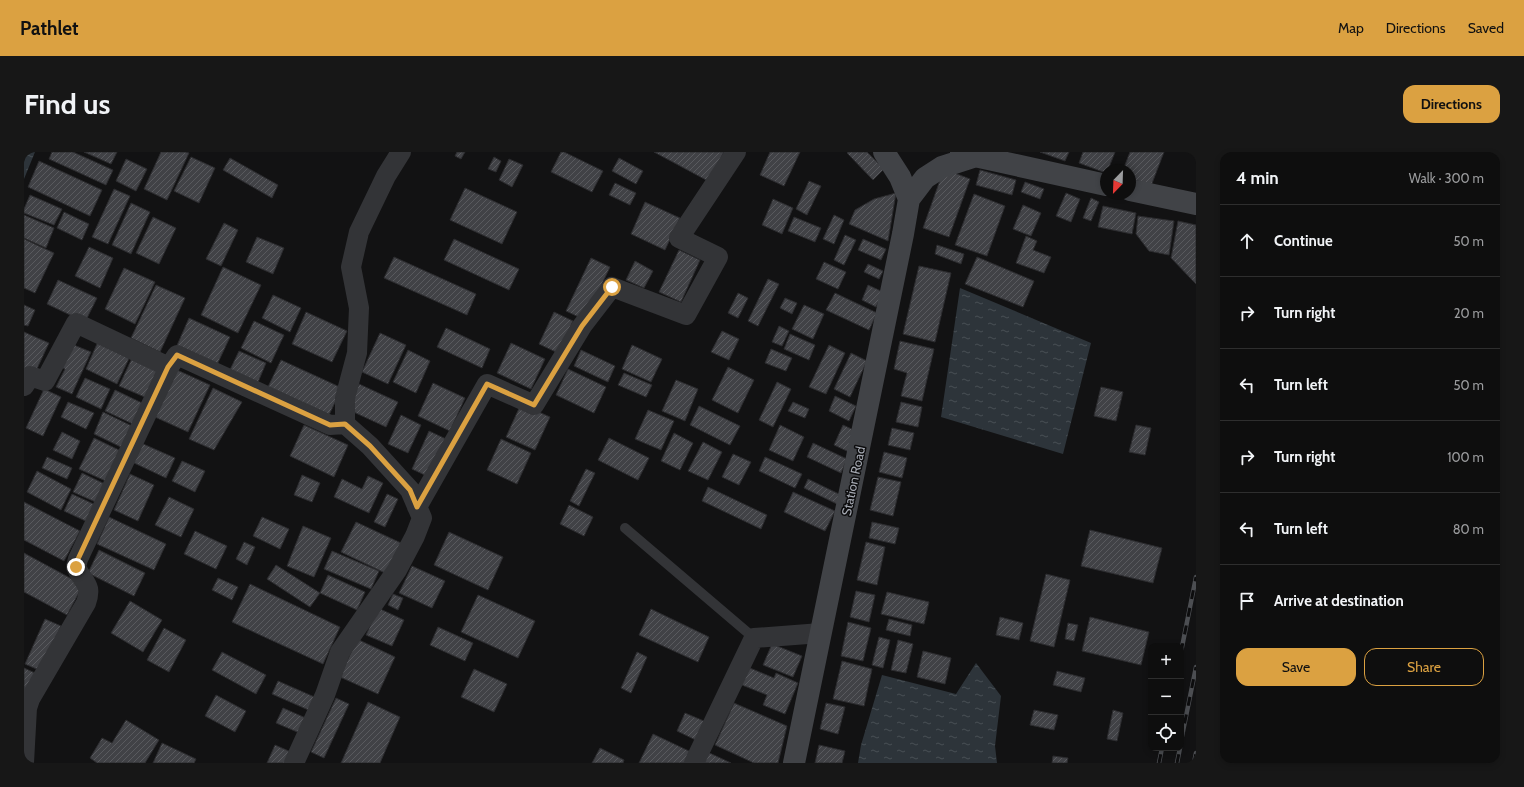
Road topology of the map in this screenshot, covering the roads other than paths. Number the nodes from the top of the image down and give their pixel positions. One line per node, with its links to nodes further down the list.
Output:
1 (401, 152): 12 (street)
2 (736, 152): 13 (street)
3 (884, 152): 8 (street)
4 (954, 152): 5 (street)
5 (976, 156): 6 (street); 8 (street, Station Road)
6 (1100, 184)
7 (1136, 191): 9 (street)
8 (909, 199): 15 (street, Station Road)
9 (1196, 204)
10 (168, 367): 11 (street); 12 (street); 17 (street)
11 (24, 386)
12 (345, 424): 13 (street)
13 (417, 507): 18 (street)
14 (625, 528): 16 (lane)
15 (822, 633): 16 (street); 20 (street, Station Road)
16 (754, 638): 19 (street)
17 (24, 763)
18 (294, 763)
19 (694, 763)
20 (794, 763)

